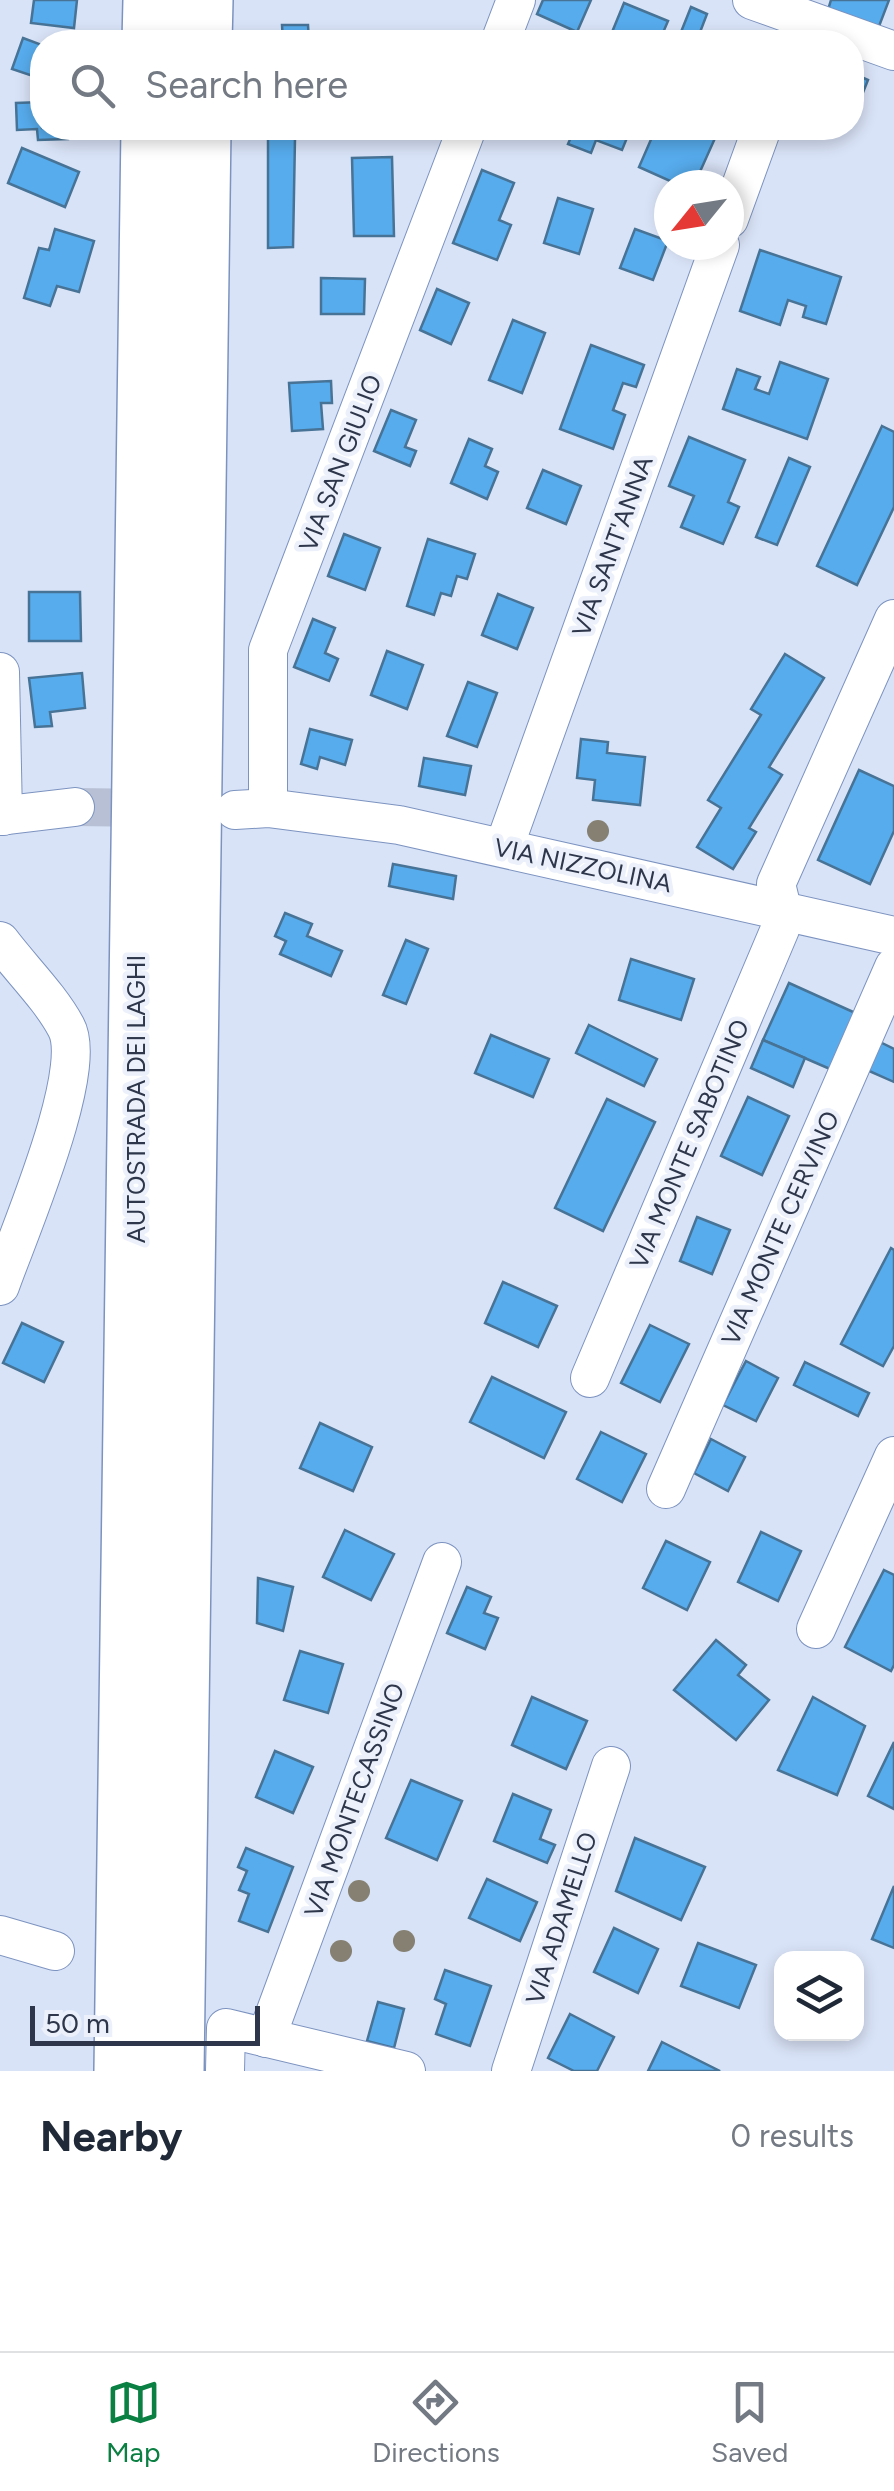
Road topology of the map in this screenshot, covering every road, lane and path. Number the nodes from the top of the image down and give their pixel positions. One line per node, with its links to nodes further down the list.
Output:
1 (150, 0): 6 (highway)
2 (205, 0): 7 (highway)
3 (516, 0): 8 (street)
4 (752, 0): 5 (street)
5 (800, 20): 9 (street)
6 (150, 30)
7 (204, 30)
8 (505, 30)
9 (829, 30)
10 (864, 42): 11 (street)
11 (894, 52)
12 (148, 140): 39 (highway, AUTOSTRADA DEI LAGHI)
13 (203, 140): 40 (highway, AUTOSTRADA DEI LAGHI)
14 (463, 140): 22 (street, VIA SAN GIULIO)
15 (758, 140): 16 (street)
16 (744, 178)
17 (715, 260): 24 (street, VIA SANT'ANNA)
18 (894, 619): 25 (street, VIA MONTE SABOTINO)
19 (0, 672): 20 (street)
20 (1, 725): 23 (street)
21 (74, 807): 23 (street)
22 (252, 809): 24 (street, VIA NIZZOLINA)
23 (2, 816)
24 (504, 847): 25 (street, VIA NIZZOLINA)
25 (782, 909): 26 (street, VIA NIZZOLINA); 30 (street, VIA MONTE SABOTINO)
26 (894, 936)
27 (0, 941): 29 (street)
28 (894, 967): 32 (street, VIA MONTE CERVINO)
29 (0, 1286)
30 (590, 1378)
31 (894, 1456): 34 (street)
32 (666, 1489)
33 (442, 1562): 38 (street, VIA MONTECASSINO)
34 (816, 1628)
35 (611, 1766): 43 (street, VIA ADAMELLO)
36 (0, 1935): 37 (street)
37 (55, 1951)
38 (266, 2038): 41 (street); 42 (street)
39 (122, 2071)
40 (176, 2071)
41 (226, 2071)
42 (406, 2071)
43 (510, 2071)

